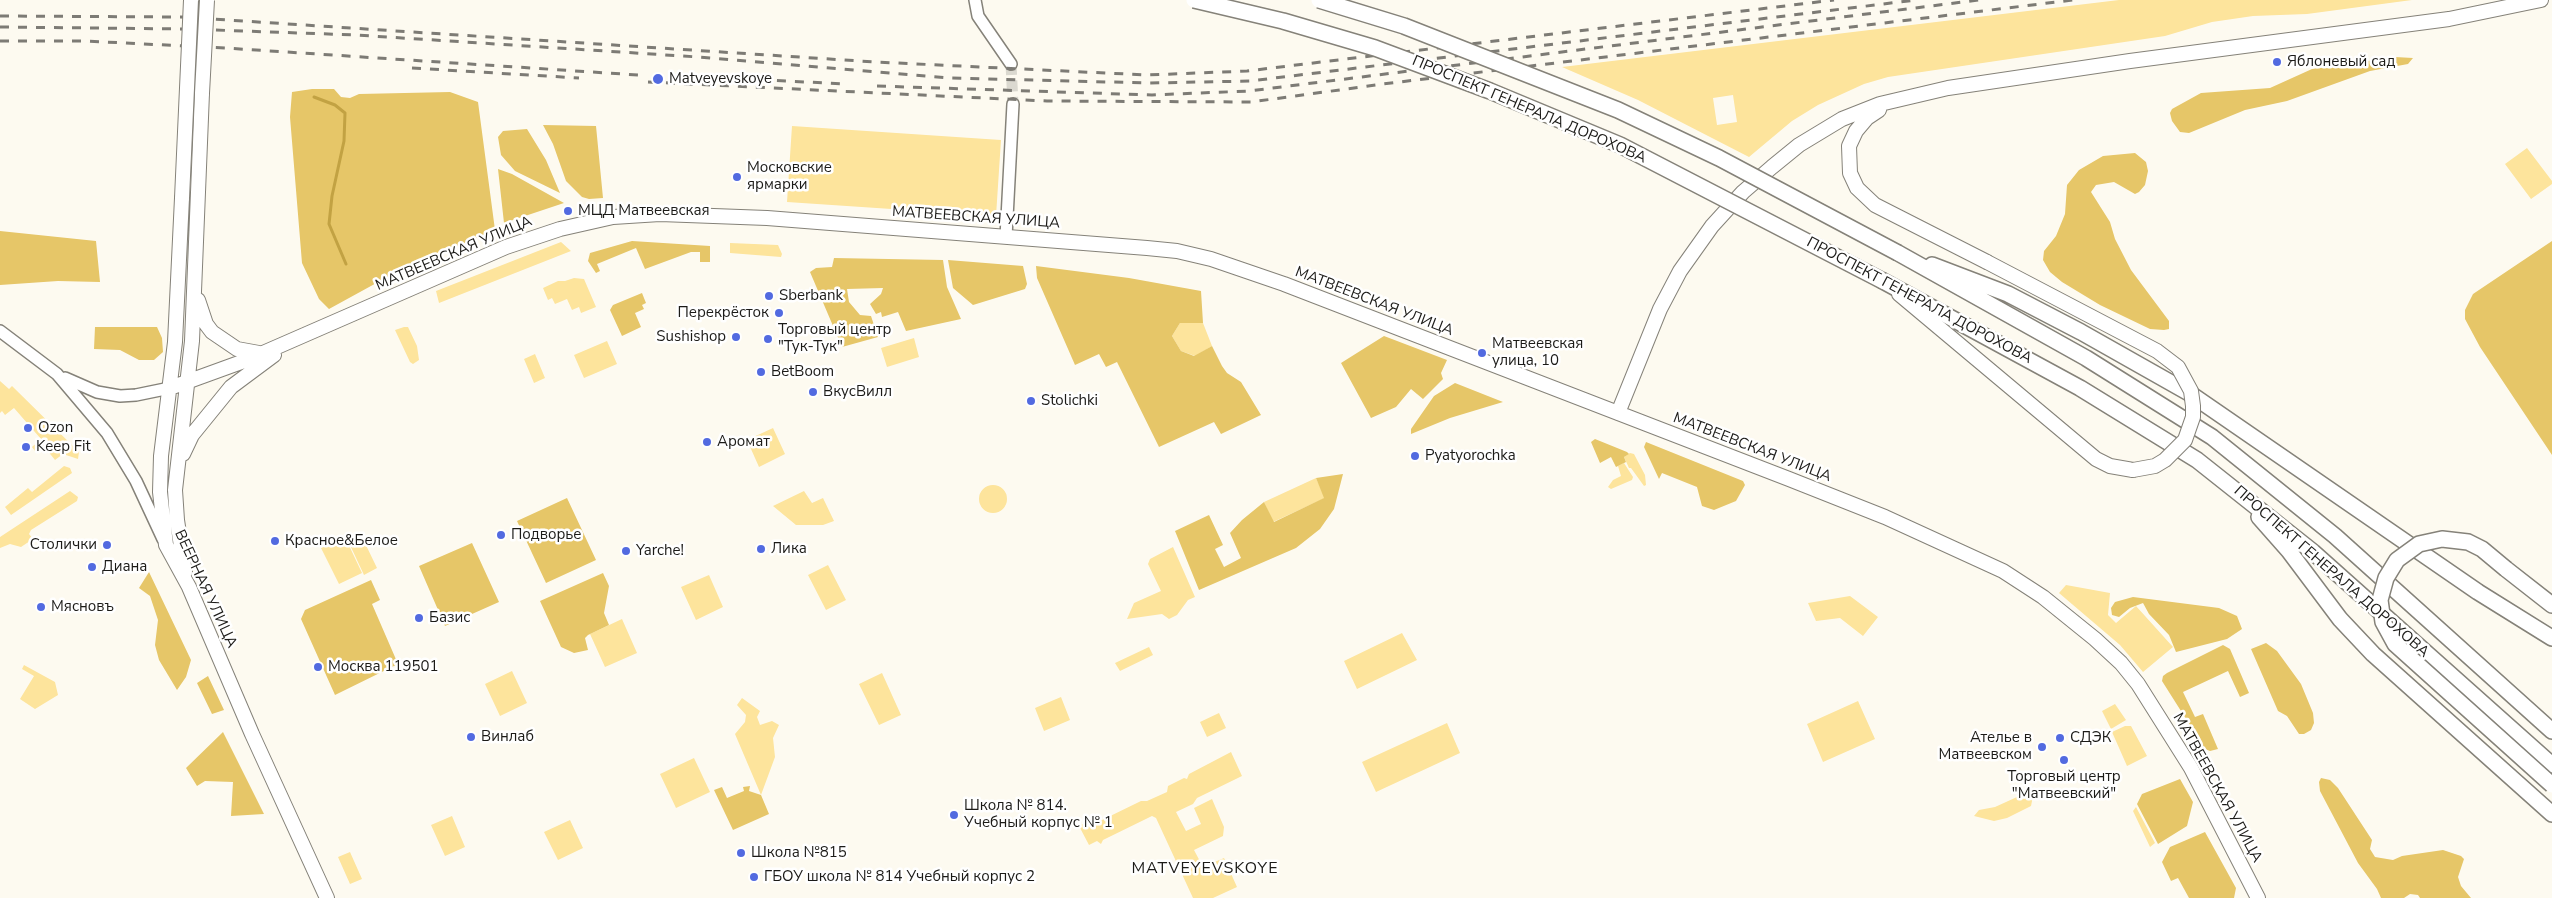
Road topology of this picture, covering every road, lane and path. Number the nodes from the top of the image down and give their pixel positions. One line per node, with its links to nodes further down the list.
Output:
1 (191, 0): 19 (street, bridge)
2 (207, 0): 13 (street, bridge)
3 (975, 0): 7 (street)
4 (1194, 0): 12 (main road, ПРОСПЕКТ ГЕНЕРАЛА ДОРОХОВА, bridge)
5 (1319, 0): 11 (main road, ПРОСПЕКТ ГЕНЕРАЛА ДОРОХОВА, bridge)
6 (2542, 0): 8 (street)
7 (1011, 64)
8 (1904, 97): 12 (street, bridge); 20 (street)
9 (1013, 104): 10 (street)
10 (1006, 237): 15 (street, МАТВЕЕВСКАЯ УЛИЦА); 20 (street, МАТВЕЕВСКАЯ УЛИЦА)
11 (1898, 253): 26 (main road); 27 (main road, ПРОСПЕКТ ГЕНЕРАЛА ДОРОХОВА)
12 (1883, 281): 22 (main road, ПРОСПЕКТ ГЕНЕРАЛА ДОРОХОВА)
13 (195, 286): 16 (street); 18 (street)
14 (0, 331): 17 (street, ВЕЕРНАЯ УЛИЦА)
15 (298, 338): 16 (street); 21 (street)
16 (263, 353): 18 (street)
17 (57, 374): 19 (street); 23 (street, ВЕЕРНАЯ УЛИЦА)
18 (188, 382): 19 (street); 21 (street)
19 (170, 388): 23 (street)
20 (1618, 413): 32 (street, МАТВЕЕВСКАЯ УЛИЦА)
21 (178, 463): 24 (street)
22 (2228, 483): 28 (main road, ПРОСПЕКТ ГЕНЕРАЛА ДОРОХОВА); 30 (main road)
23 (166, 545): 24 (street, ВЕЕРНАЯ УЛИЦА)
24 (189, 587): 31 (street, ВЕЕРНАЯ УЛИЦА)
25 (2552, 605): 29 (main road, bridge)
26 (2552, 638)
27 (2552, 731)
28 (2552, 765)
29 (2552, 785)
30 (2552, 814)
31 (327, 898)
32 (2258, 898)

